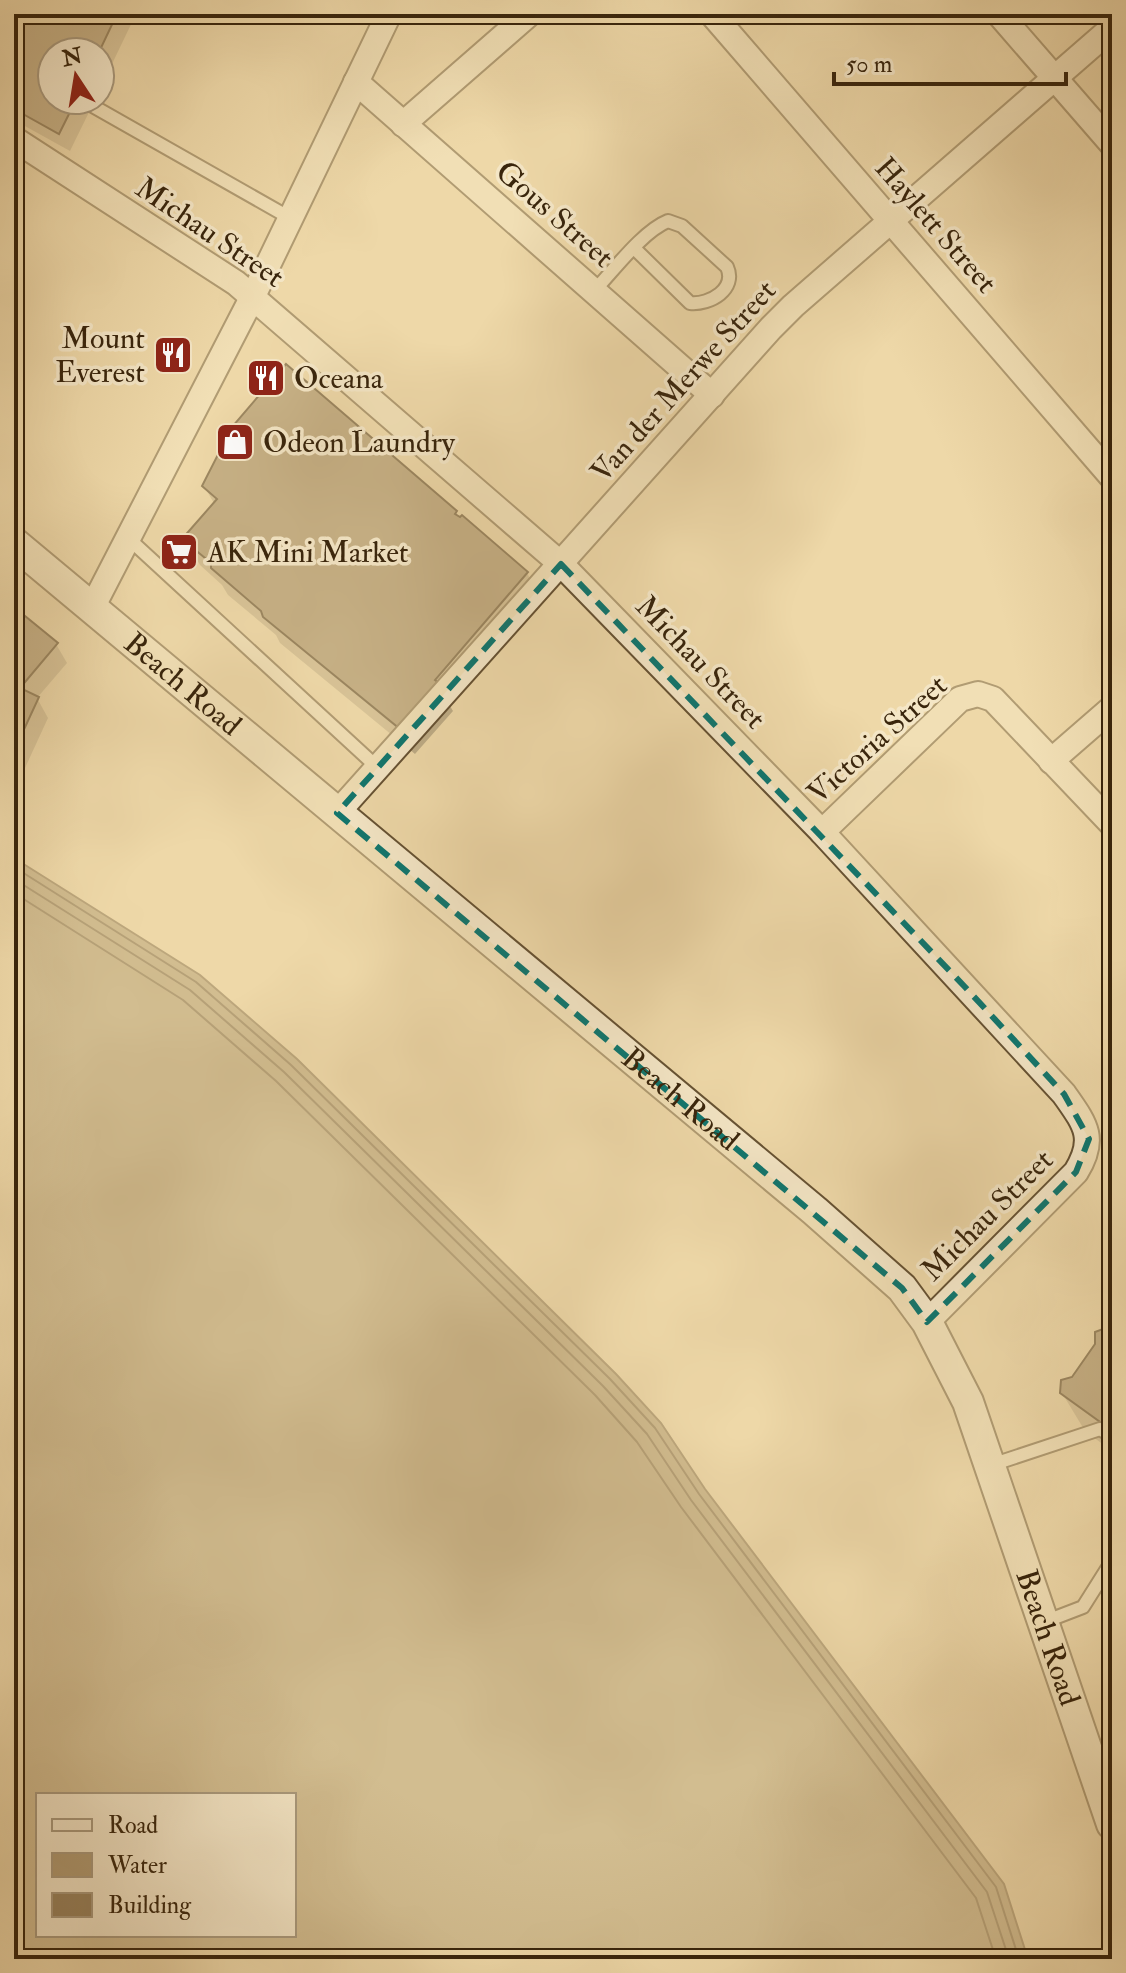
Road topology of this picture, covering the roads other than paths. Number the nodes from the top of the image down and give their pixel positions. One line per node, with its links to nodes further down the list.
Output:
1 (389, 14): 7 (street)
2 (529, 14): 9 (street)
3 (712, 14): 13 (street, Haylett Street)
4 (999, 14): 6 (street)
5 (1112, 28): 6 (street, Van der Merwe Street)
6 (1054, 78): 11 (street); 13 (street, Van der Merwe Street)
7 (356, 82): 9 (street, Gous Street); 12 (street)
8 (110, 116): 12 (lane)
9 (403, 124): 15 (street, Gous Street)
10 (14, 139): 16 (street, Michau Street)
11 (1112, 144)
12 (290, 218): 16 (street)
13 (891, 221): 17 (street, Van der Merwe Street); 18 (street, Haylett Street)
14 (635, 249): 14 (lane); 15 (lane)
15 (594, 291): 17 (street, Gous Street)
16 (253, 296): 19 (street); 21 (street, Michau Street)
17 (712, 395): 21 (street, Van der Merwe Street)
18 (1112, 477)
19 (128, 538): 22 (street); 25 (lane)
20 (14, 543): 22 (street, Beach Road)
21 (561, 564): 25 (street, Van der Merwe Street); 28 (street, Michau Street)
22 (93, 606): 26 (street, Beach Road)
23 (1112, 708): 24 (street)
24 (1051, 761): 27 (street, Victoria Street); 28 (street, Victoria Street)
25 (378, 768): 26 (street, Van der Merwe Street)
26 (337, 813): 29 (street, Beach Road)
27 (1112, 824)
28 (822, 832): 29 (street, Michau Street)
29 (927, 1322): 31 (street, Beach Road)
30 (1112, 1436): 31 (lane)
31 (991, 1465): 33 (street, Beach Road)
32 (1112, 1561): 33 (lane)
33 (1044, 1622): 34 (street, Beach Road)
34 (1112, 1824)

